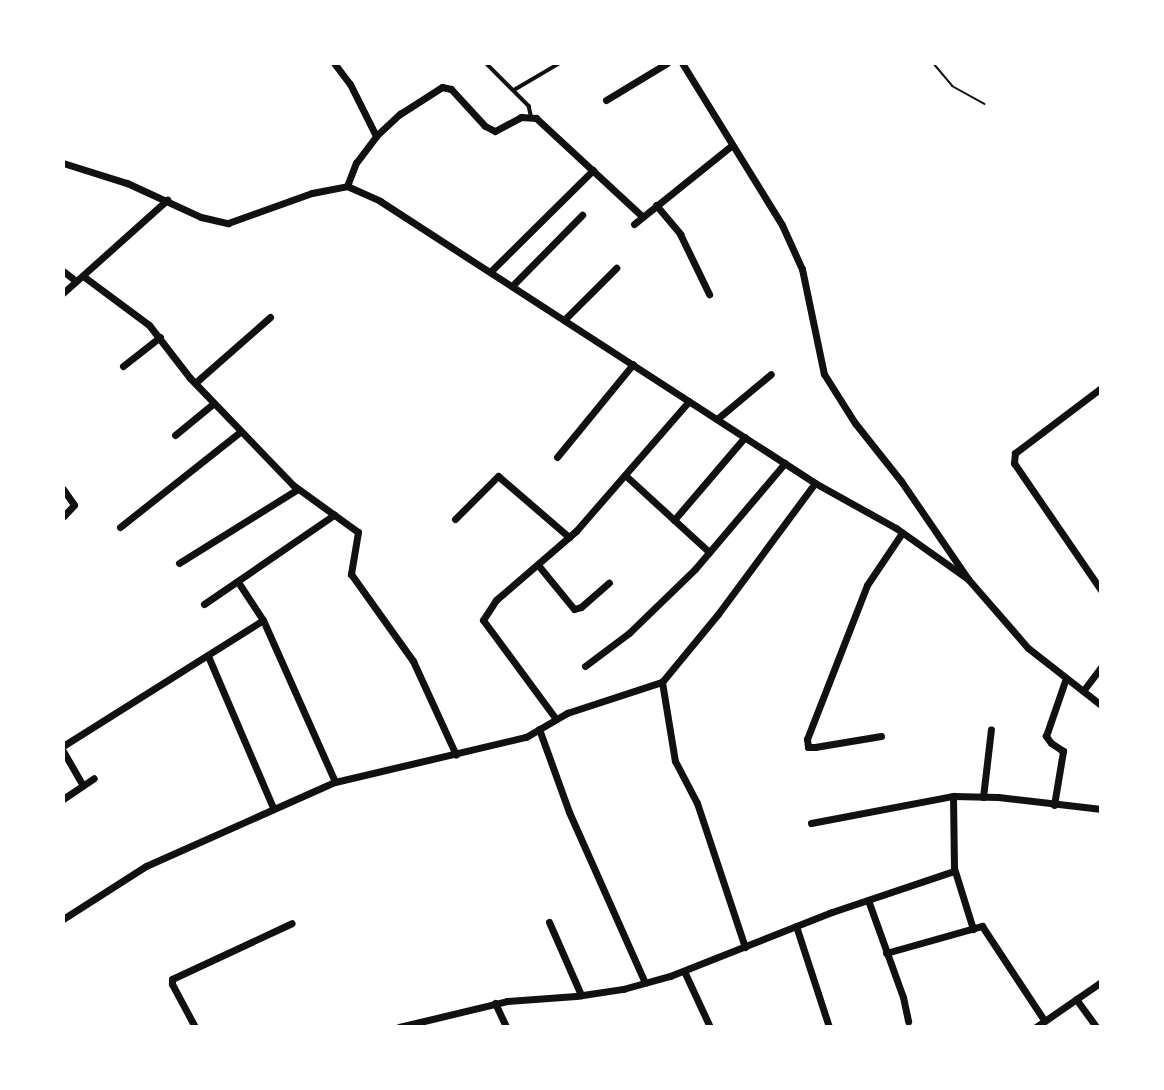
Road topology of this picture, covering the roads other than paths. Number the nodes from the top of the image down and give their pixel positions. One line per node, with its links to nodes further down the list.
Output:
1 (334, 63): 9 (street)
2 (486, 63): 6 (lane)
3 (560, 63): 6 (lane)
4 (667, 63): 7 (street)
5 (682, 63): 10 (street)
6 (514, 90): 8 (lane)
7 (606, 100)
8 (531, 116): 9 (street); 12 (street)
9 (376, 136): 13 (street)
10 (731, 146): 15 (street); 56 (street)
11 (63, 163): 14 (street)
12 (593, 170): 17 (street); 21 (street)
13 (347, 186): 14 (street); 21 (street)
14 (167, 200): 22 (street)
15 (656, 205): 17 (street); 25 (street)
16 (582, 215): 23 (street)
17 (642, 216): 18 (street)
18 (634, 224)
19 (616, 268): 27 (street)
20 (63, 271): 22 (street)
21 (490, 272): 23 (street)
22 (80, 279): 24 (street); 28 (street)
23 (512, 286): 27 (street)
24 (63, 293)
25 (709, 294)
26 (270, 317): 32 (street)
27 (564, 320): 29 (street)
28 (160, 337): 30 (street); 32 (street)
29 (633, 365): 34 (street); 40 (street)
30 (123, 366)
31 (771, 374): 36 (street)
32 (195, 383): 35 (street)
33 (1101, 388): 59 (street)
34 (689, 401): 36 (street); 42 (street)
35 (214, 403): 37 (street); 38 (street)
36 (717, 419): 39 (street)
37 (240, 432): 45 (street); 50 (street)
38 (175, 435)
39 (745, 437): 41 (street); 49 (street)
40 (557, 457)
41 (785, 463): 43 (street); 53 (street)
42 (625, 475): 49 (street); 52 (street)
43 (816, 483): 51 (street); 66 (street)
44 (63, 489): 47 (street)
45 (298, 489): 46 (street); 54 (street)
46 (334, 515): 57 (street); 75 (street)
47 (63, 517)
48 (455, 519): 52 (street)
49 (674, 520): 53 (street)
50 (120, 527)
51 (902, 533): 56 (street); 72 (street)
52 (569, 537): 55 (street)
53 (709, 552): 63 (street)
54 (179, 563)
55 (538, 565): 58 (street); 69 (street)
56 (968, 579): 65 (street)
57 (238, 582): 60 (street); 61 (street)
58 (609, 583)
59 (1101, 590)
60 (204, 604)
61 (264, 620): 62 (street); 77 (street)
62 (208, 656): 73 (street); 83 (street)
63 (585, 666)
64 (1101, 667): 67 (street)
65 (1066, 678): 67 (street); 82 (street)
66 (662, 682): 69 (street); 93 (street)
67 (1083, 691): 68 (street)
68 (1101, 705)
69 (556, 719): 70 (street)
70 (539, 729): 75 (street); 97 (street)
71 (991, 729): 80 (street)
72 (881, 736)
73 (63, 746)
74 (63, 751): 78 (street)
75 (456, 755): 77 (street)
76 (94, 778): 78 (street)
77 (335, 782): 83 (street)
78 (83, 785): 81 (street)
79 (953, 796): 80 (street); 85 (street); 86 (street)
80 (983, 797): 82 (street)
81 (63, 799)
82 (1054, 805): 84 (street)
83 (273, 808): 88 (street)
84 (1101, 809)
85 (811, 823)
86 (954, 871): 87 (street); 92 (street)
87 (868, 900): 91 (street); 94 (street)
88 (63, 919)
89 (549, 922): 98 (street)
90 (292, 923): 103 (street)
91 (796, 926): 93 (street); 107 (street)
92 (973, 929): 94 (street); 101 (street)
93 (745, 947): 95 (street)
94 (886, 953): 102 (street)
95 (684, 971): 97 (street); 106 (street)
96 (1101, 982): 99 (street)
97 (645, 983): 98 (street)
98 (581, 995): 100 (street)
99 (1076, 999): 101 (street); 109 (street)
100 (495, 1003): 104 (street); 105 (street)
101 (1044, 1020): 108 (street)
102 (908, 1021)
103 (195, 1027)
104 (399, 1027)
105 (506, 1027)
106 (710, 1027)
107 (829, 1027)
108 (1036, 1027)
109 (1096, 1027)

